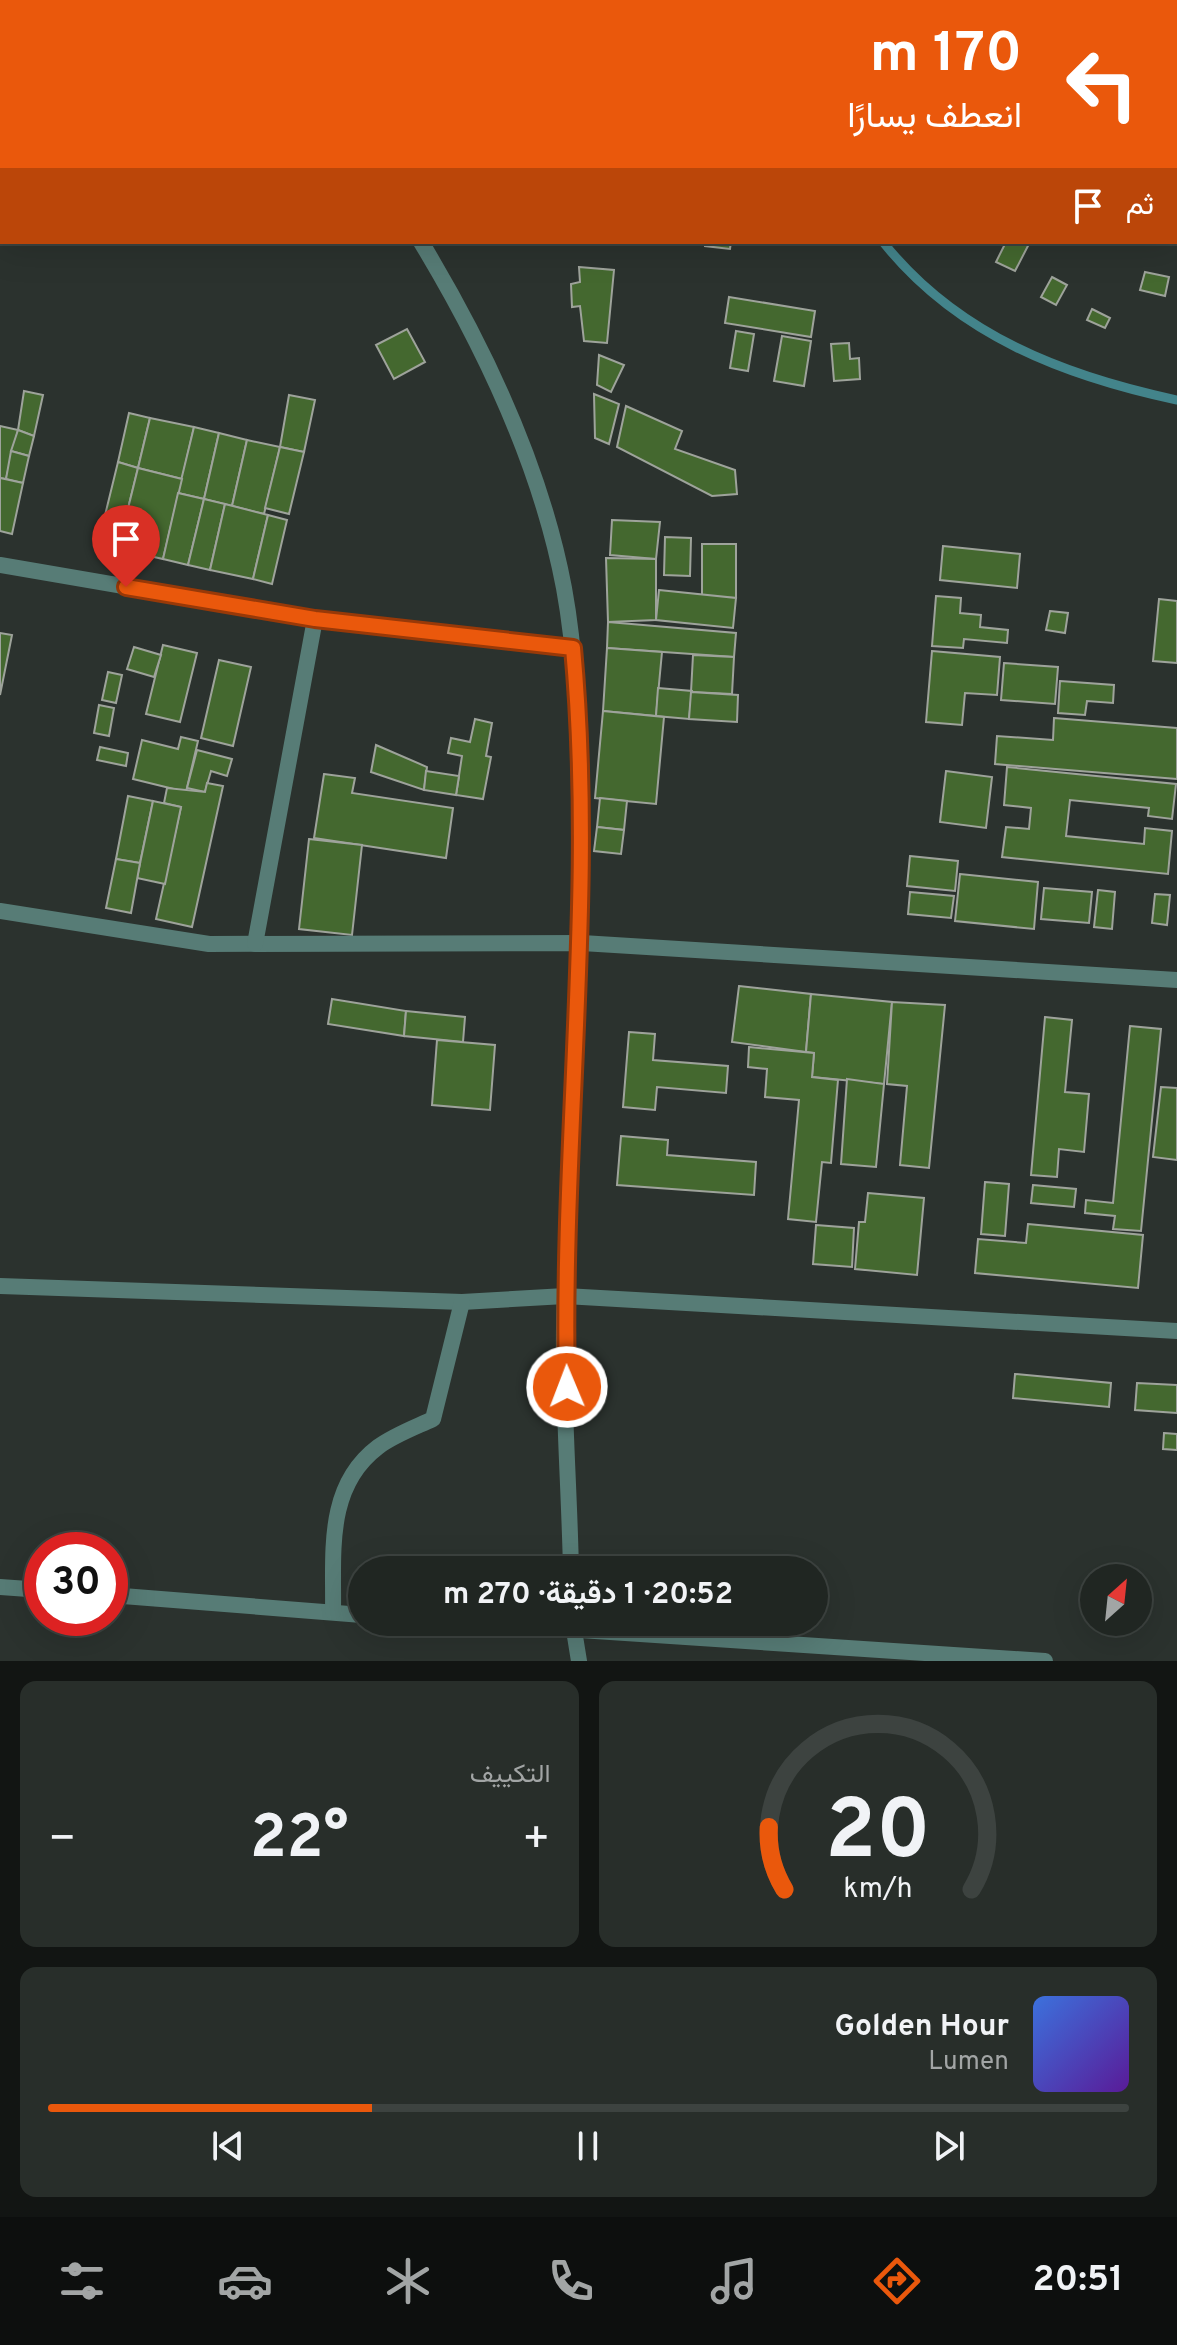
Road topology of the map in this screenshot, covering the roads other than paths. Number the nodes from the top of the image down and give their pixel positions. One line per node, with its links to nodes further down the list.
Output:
1 (422, 244): 4 (street)
2 (0, 565): 3 (street)
3 (315, 619): 4 (street); 7 (street)
4 (573, 648): 6 (street)
5 (0, 911): 7 (street)
6 (582, 943): 7 (street); 8 (street); 10 (street)
7 (255, 944)
8 (1177, 980)
9 (0, 1286): 11 (street)
10 (565, 1296): 11 (street); 12 (street); 13 (street)
11 (462, 1302): 17 (street)
12 (1177, 1331)
13 (571, 1556)
14 (0, 1587): 15 (street)
15 (24, 1589)
16 (128, 1596): 17 (street)
17 (333, 1612): 18 (street)
18 (348, 1614)
19 (575, 1636): 22 (street)
20 (673, 1636): 21 (street)
21 (872, 1656): 23 (street)
22 (579, 1661)
23 (1045, 1661)

